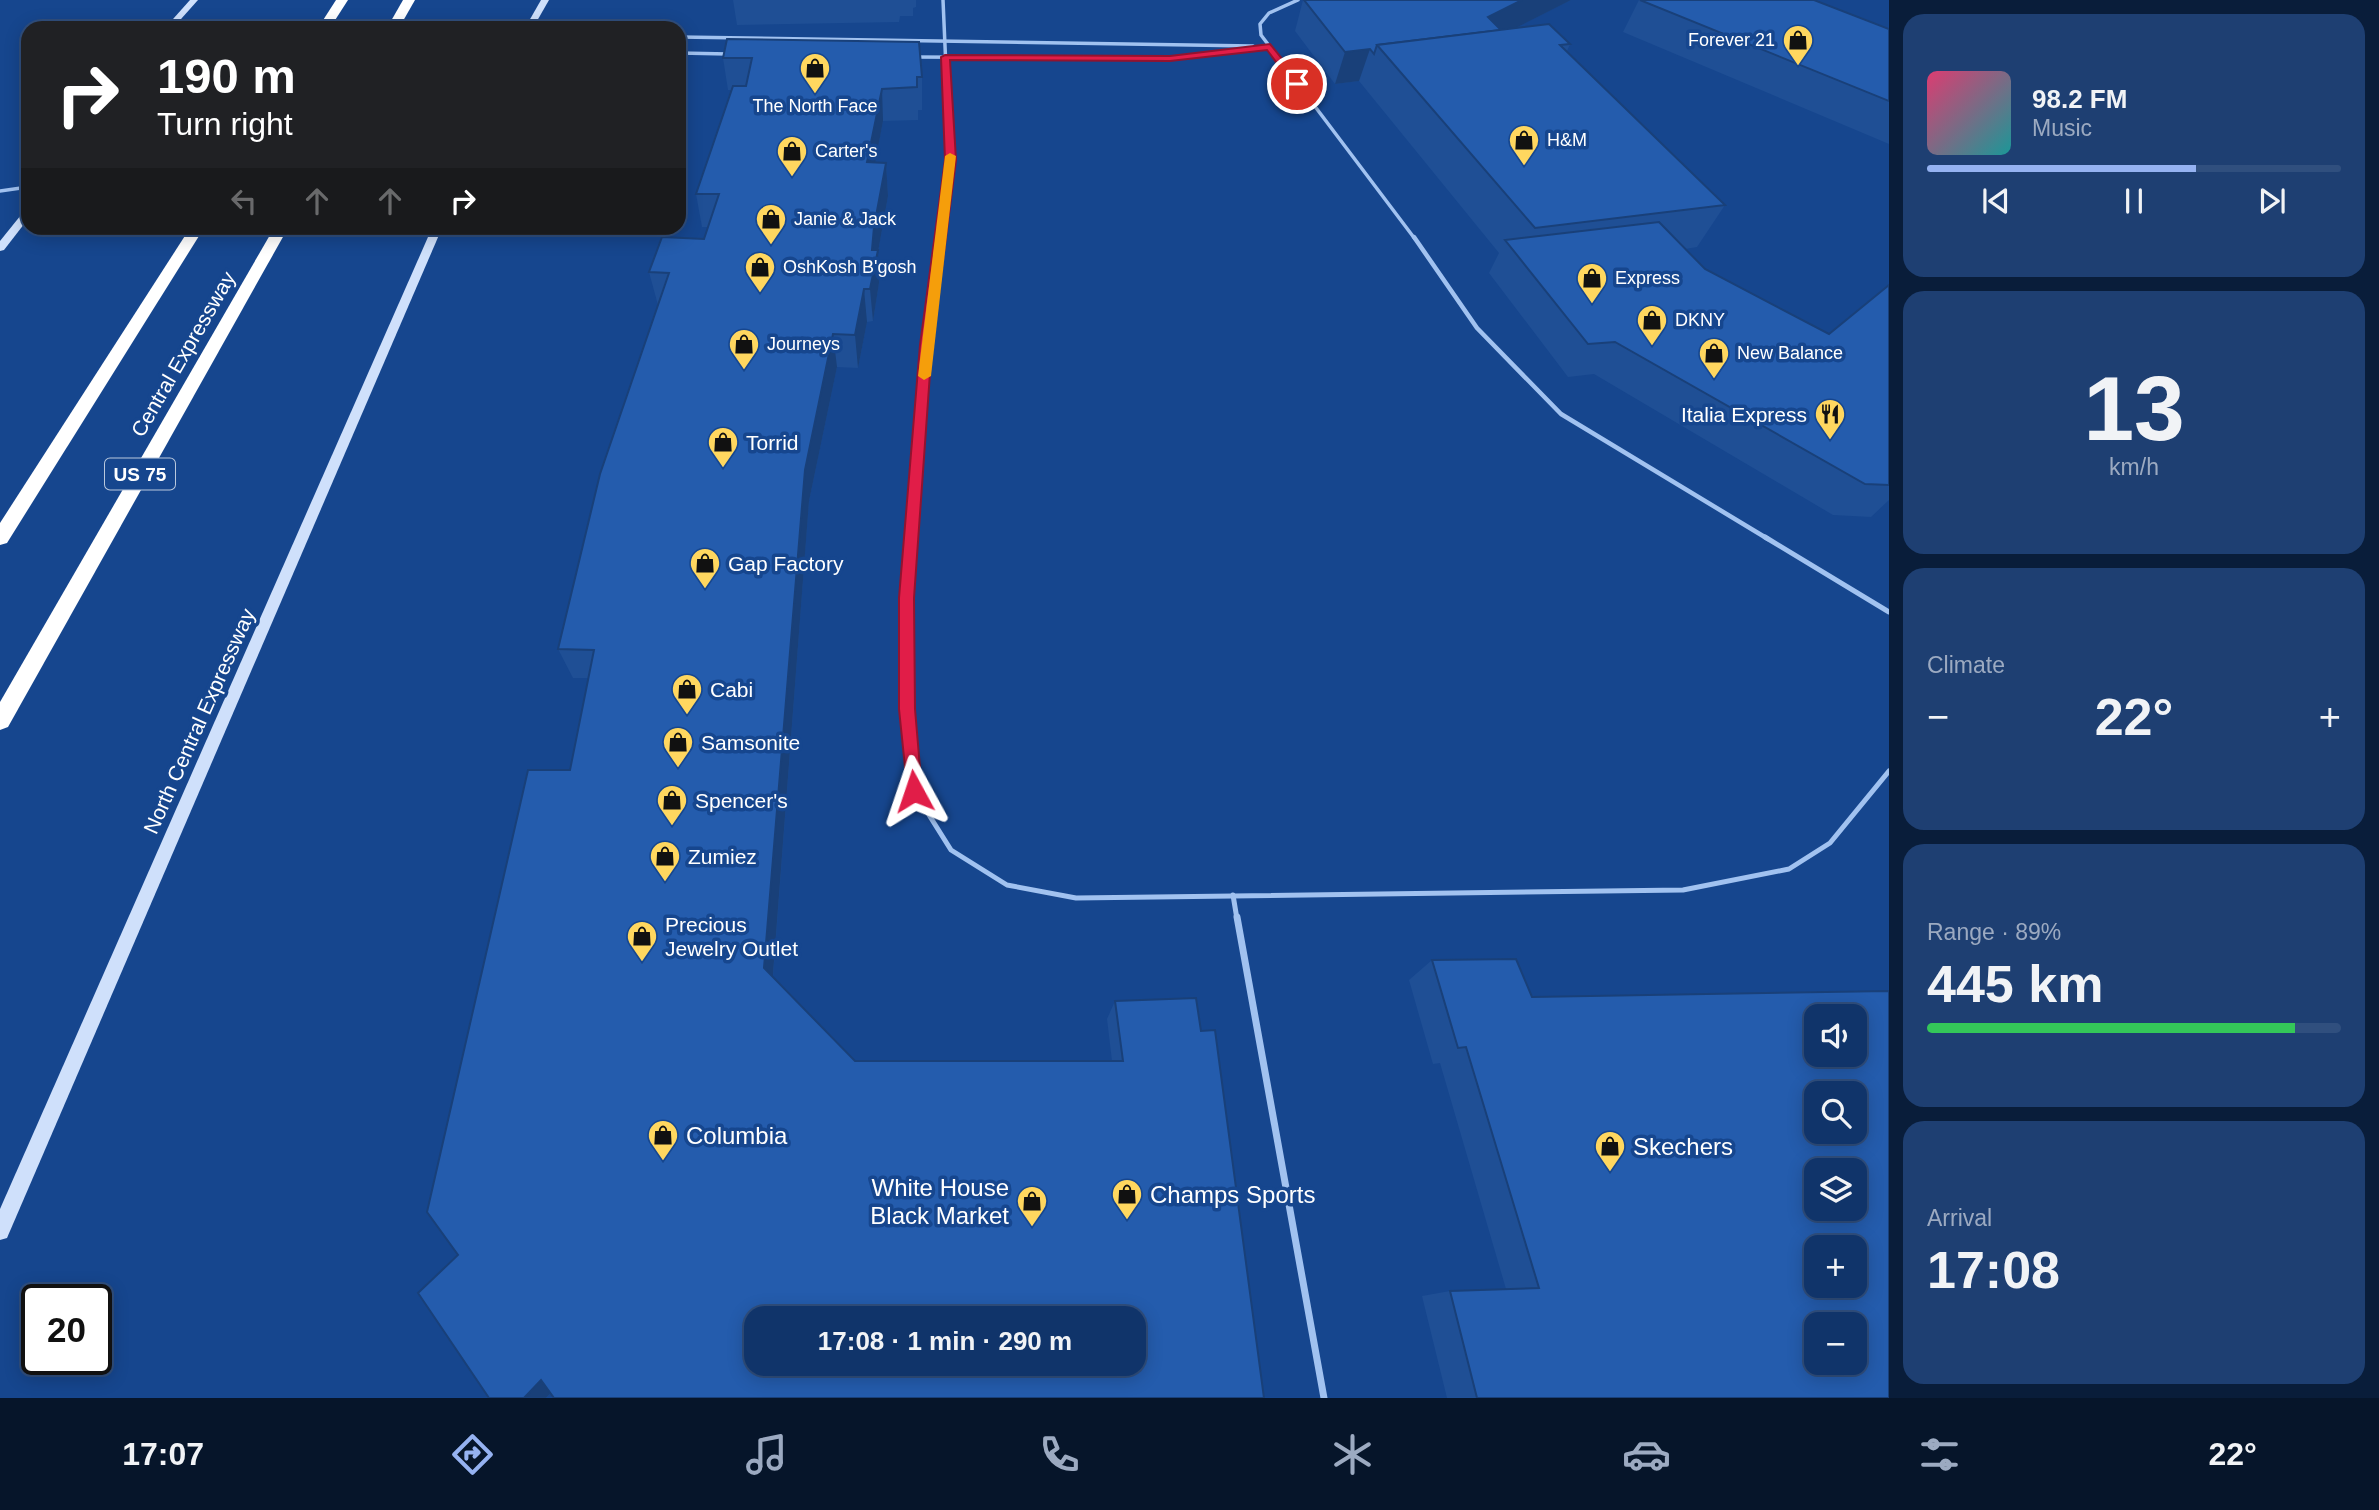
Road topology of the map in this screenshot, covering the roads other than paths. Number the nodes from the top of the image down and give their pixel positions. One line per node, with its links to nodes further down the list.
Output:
1 (194, 0): 7 (main road)
2 (342, 0): 8 (highway)
3 (409, 0): 9 (highway)
4 (545, 0): 10 (main road)
5 (943, 0): 12 (lane)
6 (1298, 0): 13 (lane)
7 (176, 21)
8 (328, 21)
9 (397, 21)
10 (534, 21)
11 (686, 37): 12 (lane)
12 (944, 41): 13 (lane); 17 (lane)
13 (1270, 47): 17 (lane); 26 (lane)
14 (686, 54): 15 (lane)
15 (738, 54)
16 (904, 57): 17 (lane)
17 (945, 57): 29 (lane)
18 (21, 188): 19 (lane)
19 (0, 191)
20 (21, 221): 24 (main road)
21 (193, 235): 25 (highway)
22 (277, 235): 27 (highway, Central Expressway / US 75)
23 (434, 235): 30 (main road, North Central Expressway)
24 (0, 248)
25 (0, 538)
26 (1889, 612)
27 (0, 721)
28 (1889, 771): 29 (lane)
29 (1233, 895): 31 (lane)
30 (0, 1231)
31 (1324, 1398)

